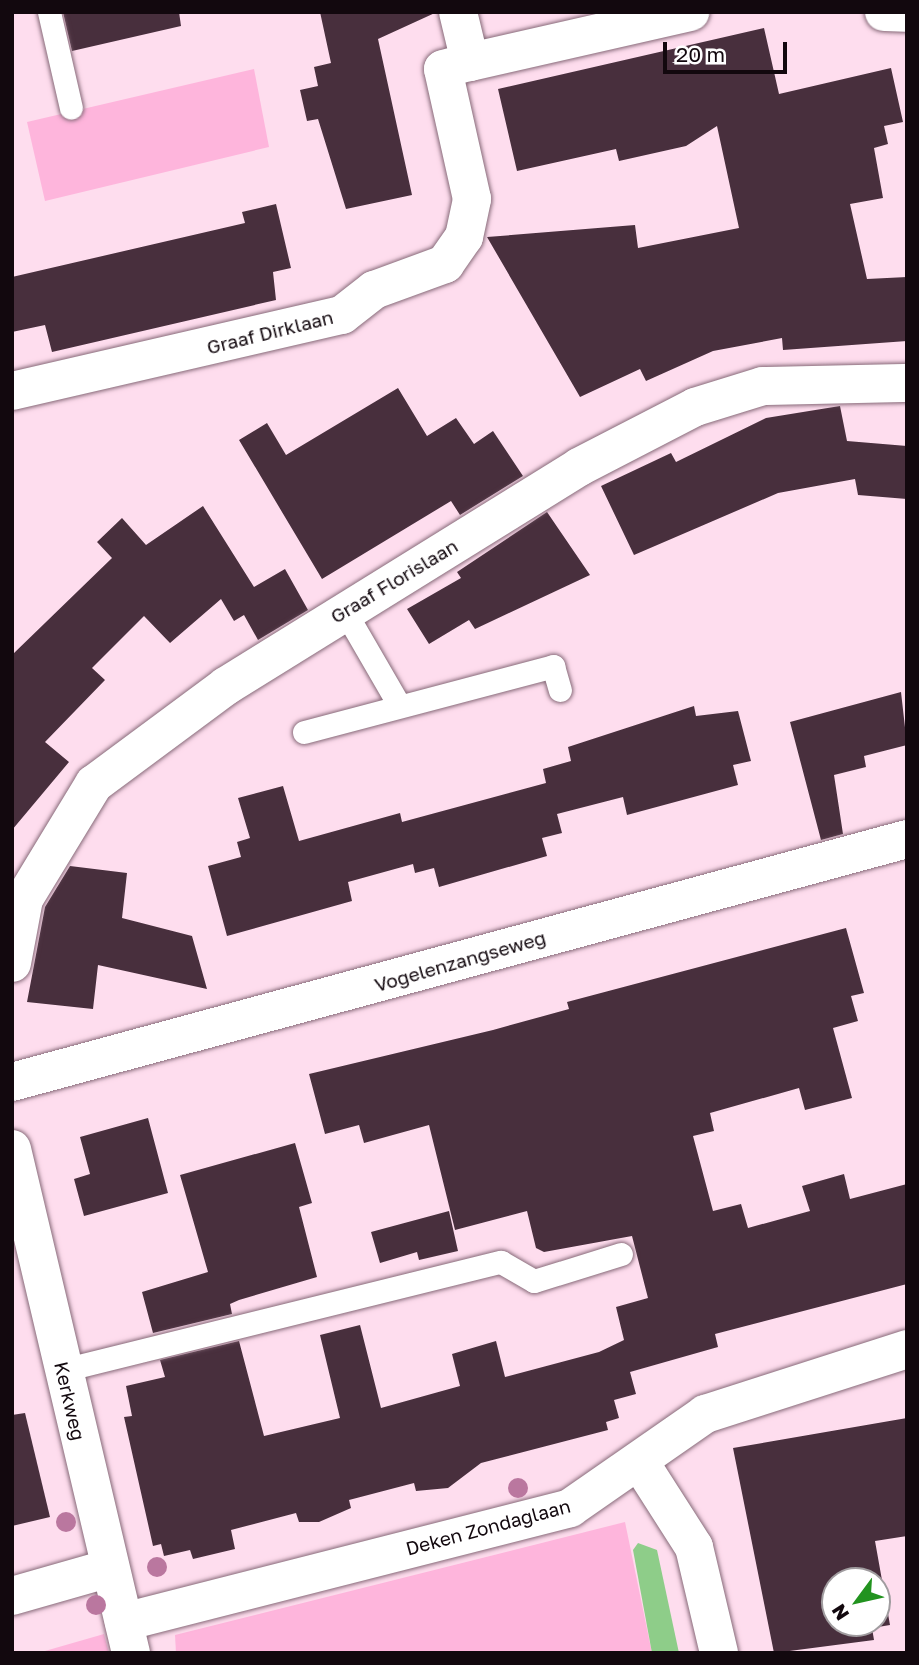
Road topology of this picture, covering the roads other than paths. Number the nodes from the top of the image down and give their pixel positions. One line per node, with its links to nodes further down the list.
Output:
1 (49, 12): 7 (lane)
2 (458, 12): 6 (street)
3 (690, 12): 6 (street)
4 (884, 12): 5 (street)
5 (907, 13)
6 (470, 62): 9 (street, Graaf Dirklaan)
7 (71, 108)
8 (907, 383): 10 (street, Graaf Florislaan)
9 (12, 391)
10 (344, 610): 12 (lane); 15 (street, Graaf Florislaan)
11 (560, 690): 12 (lane)
12 (399, 705): 13 (lane)
13 (304, 732)
14 (907, 839): 16 (street, Vogelenzangseweg)
15 (12, 963)
16 (12, 1082)
17 (12, 1149): 20 (street, Kerkweg)
18 (621, 1254): 20 (lane)
19 (907, 1349): 21 (street, Deken Zondaglaan)
20 (63, 1370): 22 (street, Kerkweg)
21 (639, 1461): 24 (street, Deken Zondaglaan); 25 (street)
22 (110, 1568): 23 (street); 24 (street, Kerkweg)
23 (12, 1595)
24 (128, 1637)
25 (719, 1653)

